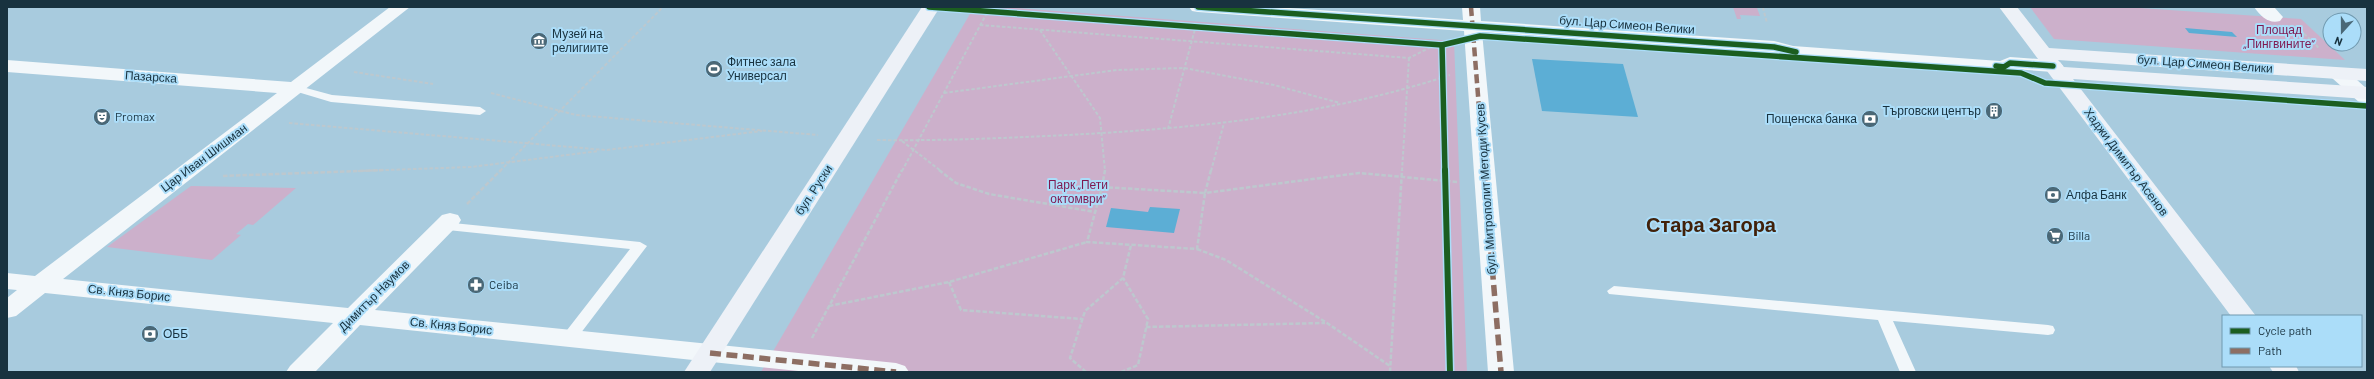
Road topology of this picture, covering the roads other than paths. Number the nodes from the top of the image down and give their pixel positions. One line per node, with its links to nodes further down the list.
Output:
1 (401, 7): 8 (street, Цар Иван Шишман)
2 (931, 7): 21 (street, бул. Руски)
3 (1198, 7): 5 (street, бул. Цар Симеон Велики)
4 (2008, 7): 6 (street, Хаджи Димитър Асенов)
5 (1472, 23): 6 (street, бул. Цар Симеон Велики); 24 (street, бул. Митрополит Методи Кусев)
6 (2051, 63): 9 (street, бул. Цар Симеон Велики); 9 (street, бул. Цар Симеон Велики); 17 (street, Хаджи Димитър Асенов)
7 (7, 66): 8 (street, Пазарска)
8 (295, 88): 10 (lane); 13 (street, Цар Иван Шишман)
9 (2365, 90)
10 (480, 111)
11 (447, 223): 18 (street, Димитър Наумов); 20 (lane)
12 (7, 281): 13 (street, Св. Княз Борис)
13 (40, 284): 15 (street, Цар Иван Шишман); 18 (street, Св. Княз Борис)
14 (1614, 291): 16 (lane)
15 (7, 310)
16 (1883, 315): 19 (lane); 25 (lane)
17 (2243, 315)
18 (354, 316): 20 (street, Св. Княз Борис); 22 (street, Димитър Наумов)
19 (2048, 330)
20 (569, 338): 21 (street, Св. Княз Борис)
21 (703, 362): 23 (street, Св. Княз Борис)
22 (299, 372)
23 (896, 372)
24 (1501, 372)
25 (1908, 372)

